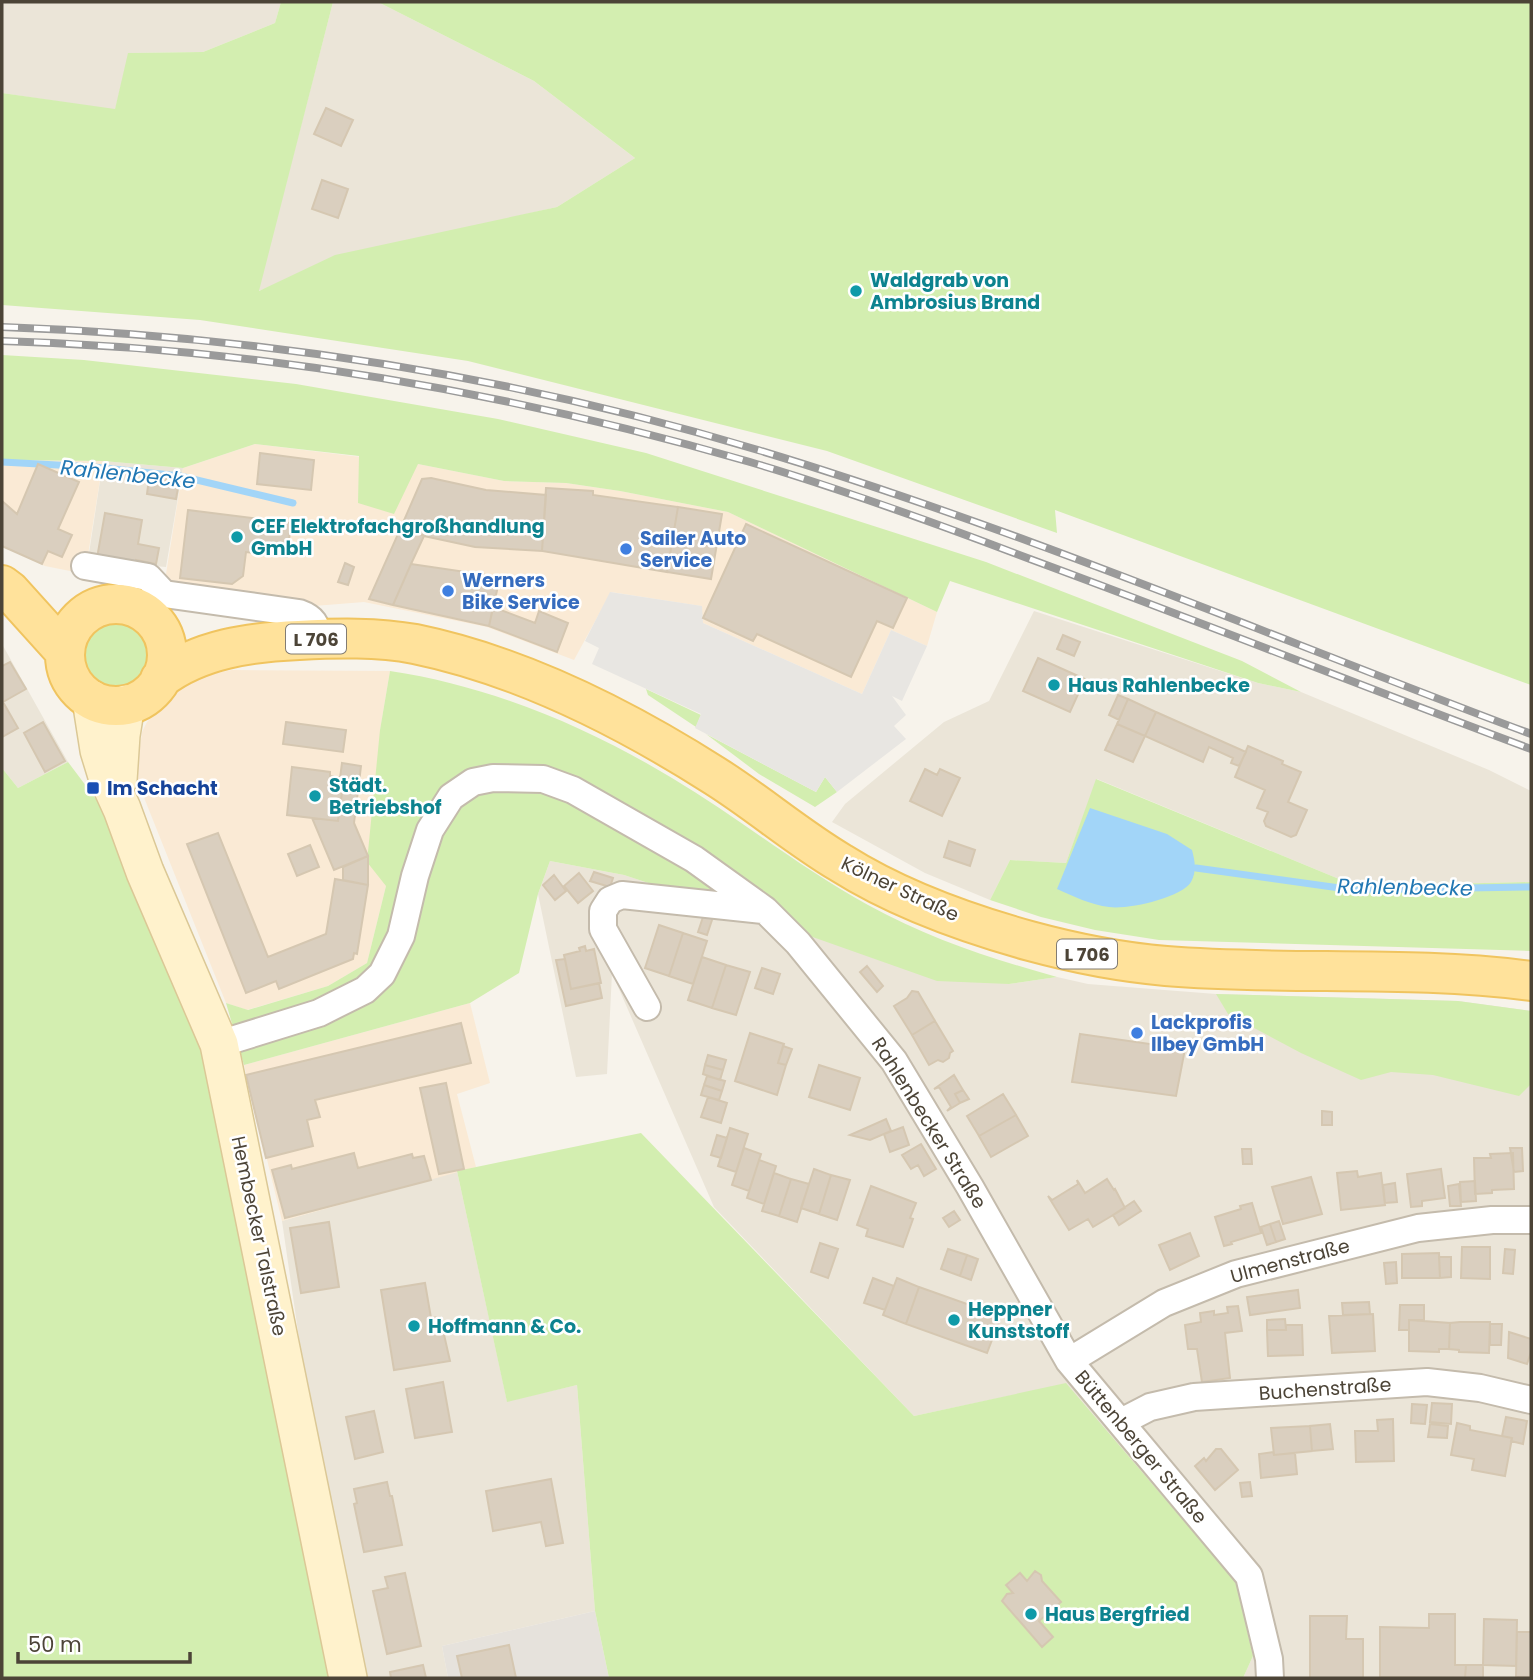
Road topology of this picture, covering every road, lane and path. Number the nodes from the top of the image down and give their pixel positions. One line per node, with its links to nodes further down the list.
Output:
1 (85, 566): 5 (street)
2 (6, 588): 3 (main road, Kölner Straße); 7 (main road, Kölner Straße)
3 (88, 612): 4 (main road, Kölner Straße); 7 (main road)
4 (158, 626): 6 (main road, Kölner Straße); 8 (main road)
5 (318, 639): 6 (main road, Kölner Straße / L 706); 11 (main road, Kölner Straße / L 706)
6 (248, 644): 8 (main road, Kölner Straße / L 706)
7 (65, 652): 9 (main road, Kölner Straße)
8 (160, 679): 9 (main road, Kölner Straße)
9 (109, 702): 13 (street, Hembecker Talstraße)
10 (765, 910): 12 (street); 13 (street, Rahlenbecker Straße); 15 (street, Rahlenbecker Straße)
11 (1531, 981)
12 (647, 1007)
13 (219, 1044): 19 (street, Hembecker Talstraße)
14 (1531, 1220): 16 (street, Ulmenstraße)
15 (989, 1221): 16 (street, Büttenberger Straße)
16 (1069, 1362): 18 (street, Büttenberger Straße)
17 (1531, 1400): 18 (street, Buchenstraße)
18 (1121, 1422): 20 (street, Büttenberger Straße)
19 (348, 1678)
20 (1270, 1678)

